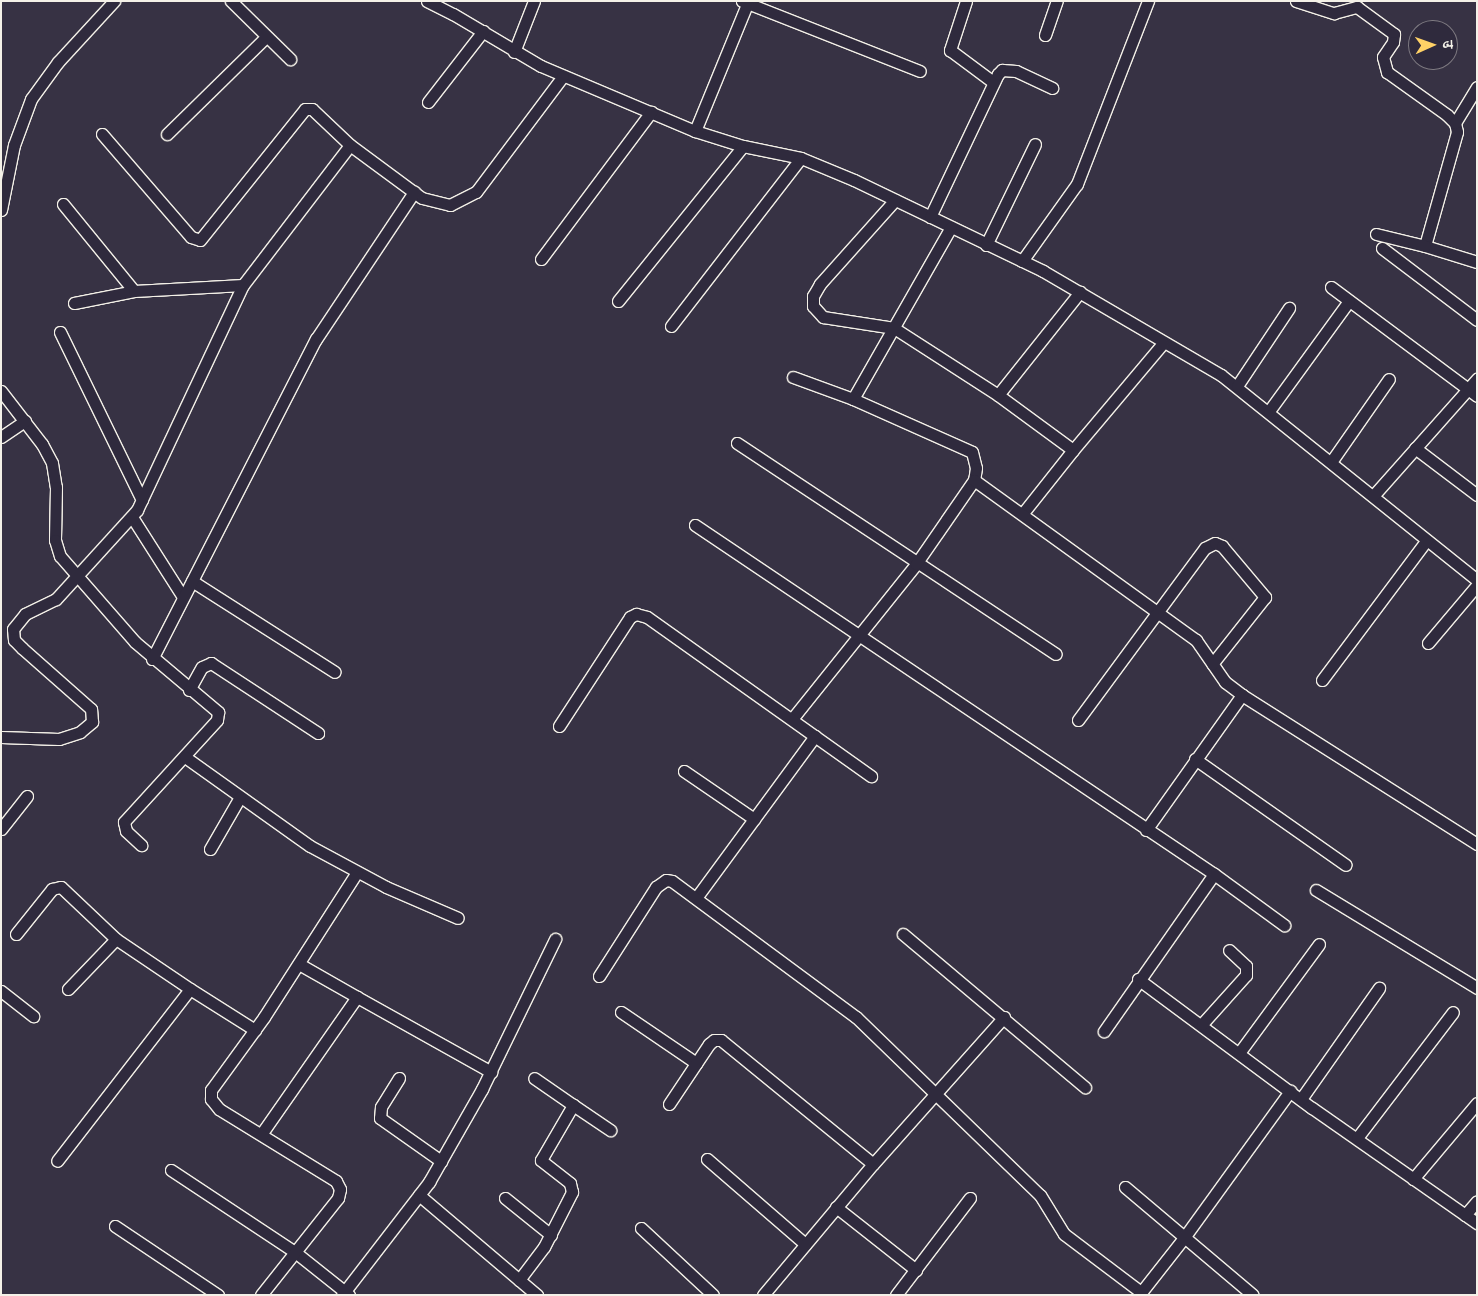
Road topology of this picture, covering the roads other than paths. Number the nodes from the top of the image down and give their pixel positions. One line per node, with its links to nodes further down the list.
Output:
1 (114, 1): 33 (street)
2 (231, 1): 12 (street)
3 (427, 1): 10 (street)
4 (534, 1): 13 (street)
5 (966, 1): 17 (street)
6 (1056, 1): 11 (street)
7 (1148, 1): 41 (street)
8 (1296, 1): 22 (street)
9 (744, 2): 15 (street); 23 (street)
10 (483, 31): 13 (street); 20 (street)
11 (1045, 35)
12 (266, 36): 14 (street); 25 (street)
13 (514, 52): 16 (street)
14 (290, 60)
15 (920, 71)
16 (563, 76): 21 (street); 30 (street)
17 (993, 82): 19 (street); 34 (street)
18 (1477, 87): 22 (street)
19 (1052, 88)
20 (428, 102)
21 (651, 112): 23 (street); 40 (street)
22 (1455, 123): 38 (street)
23 (695, 131): 28 (street)
24 (102, 134): 27 (street)
25 (167, 134)
26 (1035, 144): 37 (street)
27 (350, 145): 30 (street); 43 (street)
28 (743, 146): 29 (street); 48 (street)
29 (801, 158): 31 (street); 52 (street)
30 (414, 192): 82 (street)
31 (895, 200): 34 (street); 53 (street)
32 (63, 204): 45 (street)
33 (1, 210)
34 (930, 217): 35 (street)
35 (951, 227): 37 (street); 53 (street)
36 (1376, 234): 38 (street)
37 (986, 245): 41 (street)
38 (1425, 246): 42 (street)
39 (1382, 248): 51 (street)
40 (541, 259)
41 (1022, 261): 46 (street)
42 (1477, 261)
43 (243, 285): 45 (street); 74 (street)
44 (1332, 287): 47 (street)
45 (134, 292): 49 (street)
46 (1080, 292): 55 (street); 62 (street)
47 (1349, 300): 61 (street); 64 (street)
48 (618, 301)
49 (74, 302)
50 (1289, 308): 59 (street)
51 (1477, 320)
52 (671, 326)
53 (894, 328): 62 (street); 63 (street)
54 (60, 332): 74 (street)
55 (1163, 342): 59 (street); 69 (street)
56 (793, 377): 63 (street)
57 (1390, 379): 70 (street)
58 (1477, 379): 61 (street)
59 (1237, 386): 64 (street)
60 (1, 391): 65 (street)
61 (1472, 392): 68 (street)
62 (998, 395): 69 (street)
63 (853, 398): 71 (street)
64 (1269, 411): 70 (street)
65 (25, 421): 66 (street); 80 (street)
66 (1, 437)
67 (737, 443): 79 (street)
68 (1415, 448): 72 (street); 73 (street)
69 (1073, 450): 75 (street)
70 (1330, 462): 73 (street)
71 (974, 480): 75 (street); 79 (street)
72 (1477, 494)
73 (1373, 496): 78 (street)
74 (142, 500): 76 (street)
75 (1023, 513): 85 (street)
76 (132, 517): 80 (street); 84 (street)
77 (695, 525): 86 (street)
78 (1426, 542): 81 (street); 92 (street)
79 (916, 564): 86 (street); 88 (street)
80 (77, 579): 89 (street); 100 (street)
81 (1477, 580)
82 (192, 581): 84 (street); 91 (street)
83 (1477, 585): 87 (street)
84 (183, 597): 89 (street)
85 (1159, 613): 90 (street); 90 (street); 96 (street)
86 (860, 634): 95 (street); 109 (street)
87 (1428, 643)
88 (1056, 654)
89 (152, 659): 93 (street)
90 (1212, 664): 94 (street)
91 (335, 672)
92 (1322, 680)
93 (189, 690): 98 (street); 101 (street)
94 (1242, 695): 102 (street); 110 (street)
95 (792, 719): 97 (street); 99 (street)
96 (1078, 720)
97 (559, 726)
98 (318, 733)
99 (815, 736): 104 (street); 107 (street)
100 (1, 737)
101 (185, 757): 106 (street); 111 (street)
102 (1195, 759): 109 (street); 113 (street)
103 (684, 772): 107 (street)
104 (871, 776)
105 (27, 796): 108 (street)
106 (240, 797): 112 (street); 114 (street)
107 (754, 819): 117 (street)
108 (1, 829)
109 (1146, 830): 115 (street)
110 (1477, 844)
111 (141, 845)
112 (210, 849)
113 (1346, 865)
114 (357, 872): 118 (street); 126 (street)
115 (1214, 874): 119 (street); 128 (street)
116 (1316, 890): 129 (street)
117 (696, 898): 127 (street); 149 (street)
118 (458, 918)
119 (1284, 924)
120 (16, 934): 122 (street)
121 (904, 934): 138 (street)
122 (116, 939): 131 (street); 132 (street)
123 (555, 939): 144 (street)
124 (1319, 944): 142 (street)
125 (1229, 950): 139 (street)
126 (299, 964): 134 (street); 140 (street)
127 (599, 976)
128 (1138, 979): 139 (street); 141 (street)
129 (1475, 983)
130 (1378, 988): 150 (street)
131 (68, 989)
132 (190, 989): 140 (street); 159 (street)
133 (1, 991): 137 (street)
134 (356, 997): 144 (street); 155 (street)
135 (621, 1012): 143 (street)
136 (1453, 1012): 156 (street)
137 (33, 1016)
138 (1004, 1017): 147 (street); 149 (street)
139 (1202, 1024): 142 (street)
140 (255, 1030): 155 (street)
141 (1104, 1031)
142 (1239, 1053): 148 (street)
143 (696, 1063): 152 (street); 160 (street)
144 (491, 1072): 158 (street)
145 (399, 1078): 158 (street)
146 (534, 1078): 153 (street)
147 (1086, 1087)
148 (1290, 1090): 150 (street); 174 (street)
149 (936, 1093): 160 (street); 180 (street)
150 (1301, 1099): 156 (street)
151 (1477, 1102): 162 (street)
152 (669, 1104)
153 (573, 1105): 154 (street); 173 (street)
154 (610, 1130)
155 (262, 1133): 176 (street)
156 (1357, 1138): 162 (street)
157 (707, 1159): 175 (street)
158 (441, 1161): 164 (street)
159 (57, 1162)
160 (873, 1164): 168 (street)
161 (170, 1170): 176 (street)
162 (1413, 1179): 169 (street)
163 (1125, 1187): 174 (street)
164 (419, 1195): 178 (street); 179 (street)
165 (504, 1198): 173 (street)
166 (970, 1198): 177 (street)
167 (1477, 1202): 169 (street)
168 (836, 1207): 175 (street); 177 (street)
169 (1465, 1215): 170 (street)
170 (1477, 1223)
171 (115, 1226): 181 (street)
172 (641, 1228): 184 (street)
173 (551, 1234): 178 (street)
174 (1183, 1239): 180 (street); 187 (street)
175 (806, 1244): 185 (street)
176 (295, 1252): 179 (street); 182 (street)
177 (916, 1270): 186 (street)
178 (520, 1280): 183 (street)
179 (345, 1294)
180 (1140, 1294)
181 (218, 1295)
182 (260, 1295)
183 (537, 1295)
184 (713, 1295)
185 (763, 1295)
186 (896, 1295)
187 (1252, 1295)

